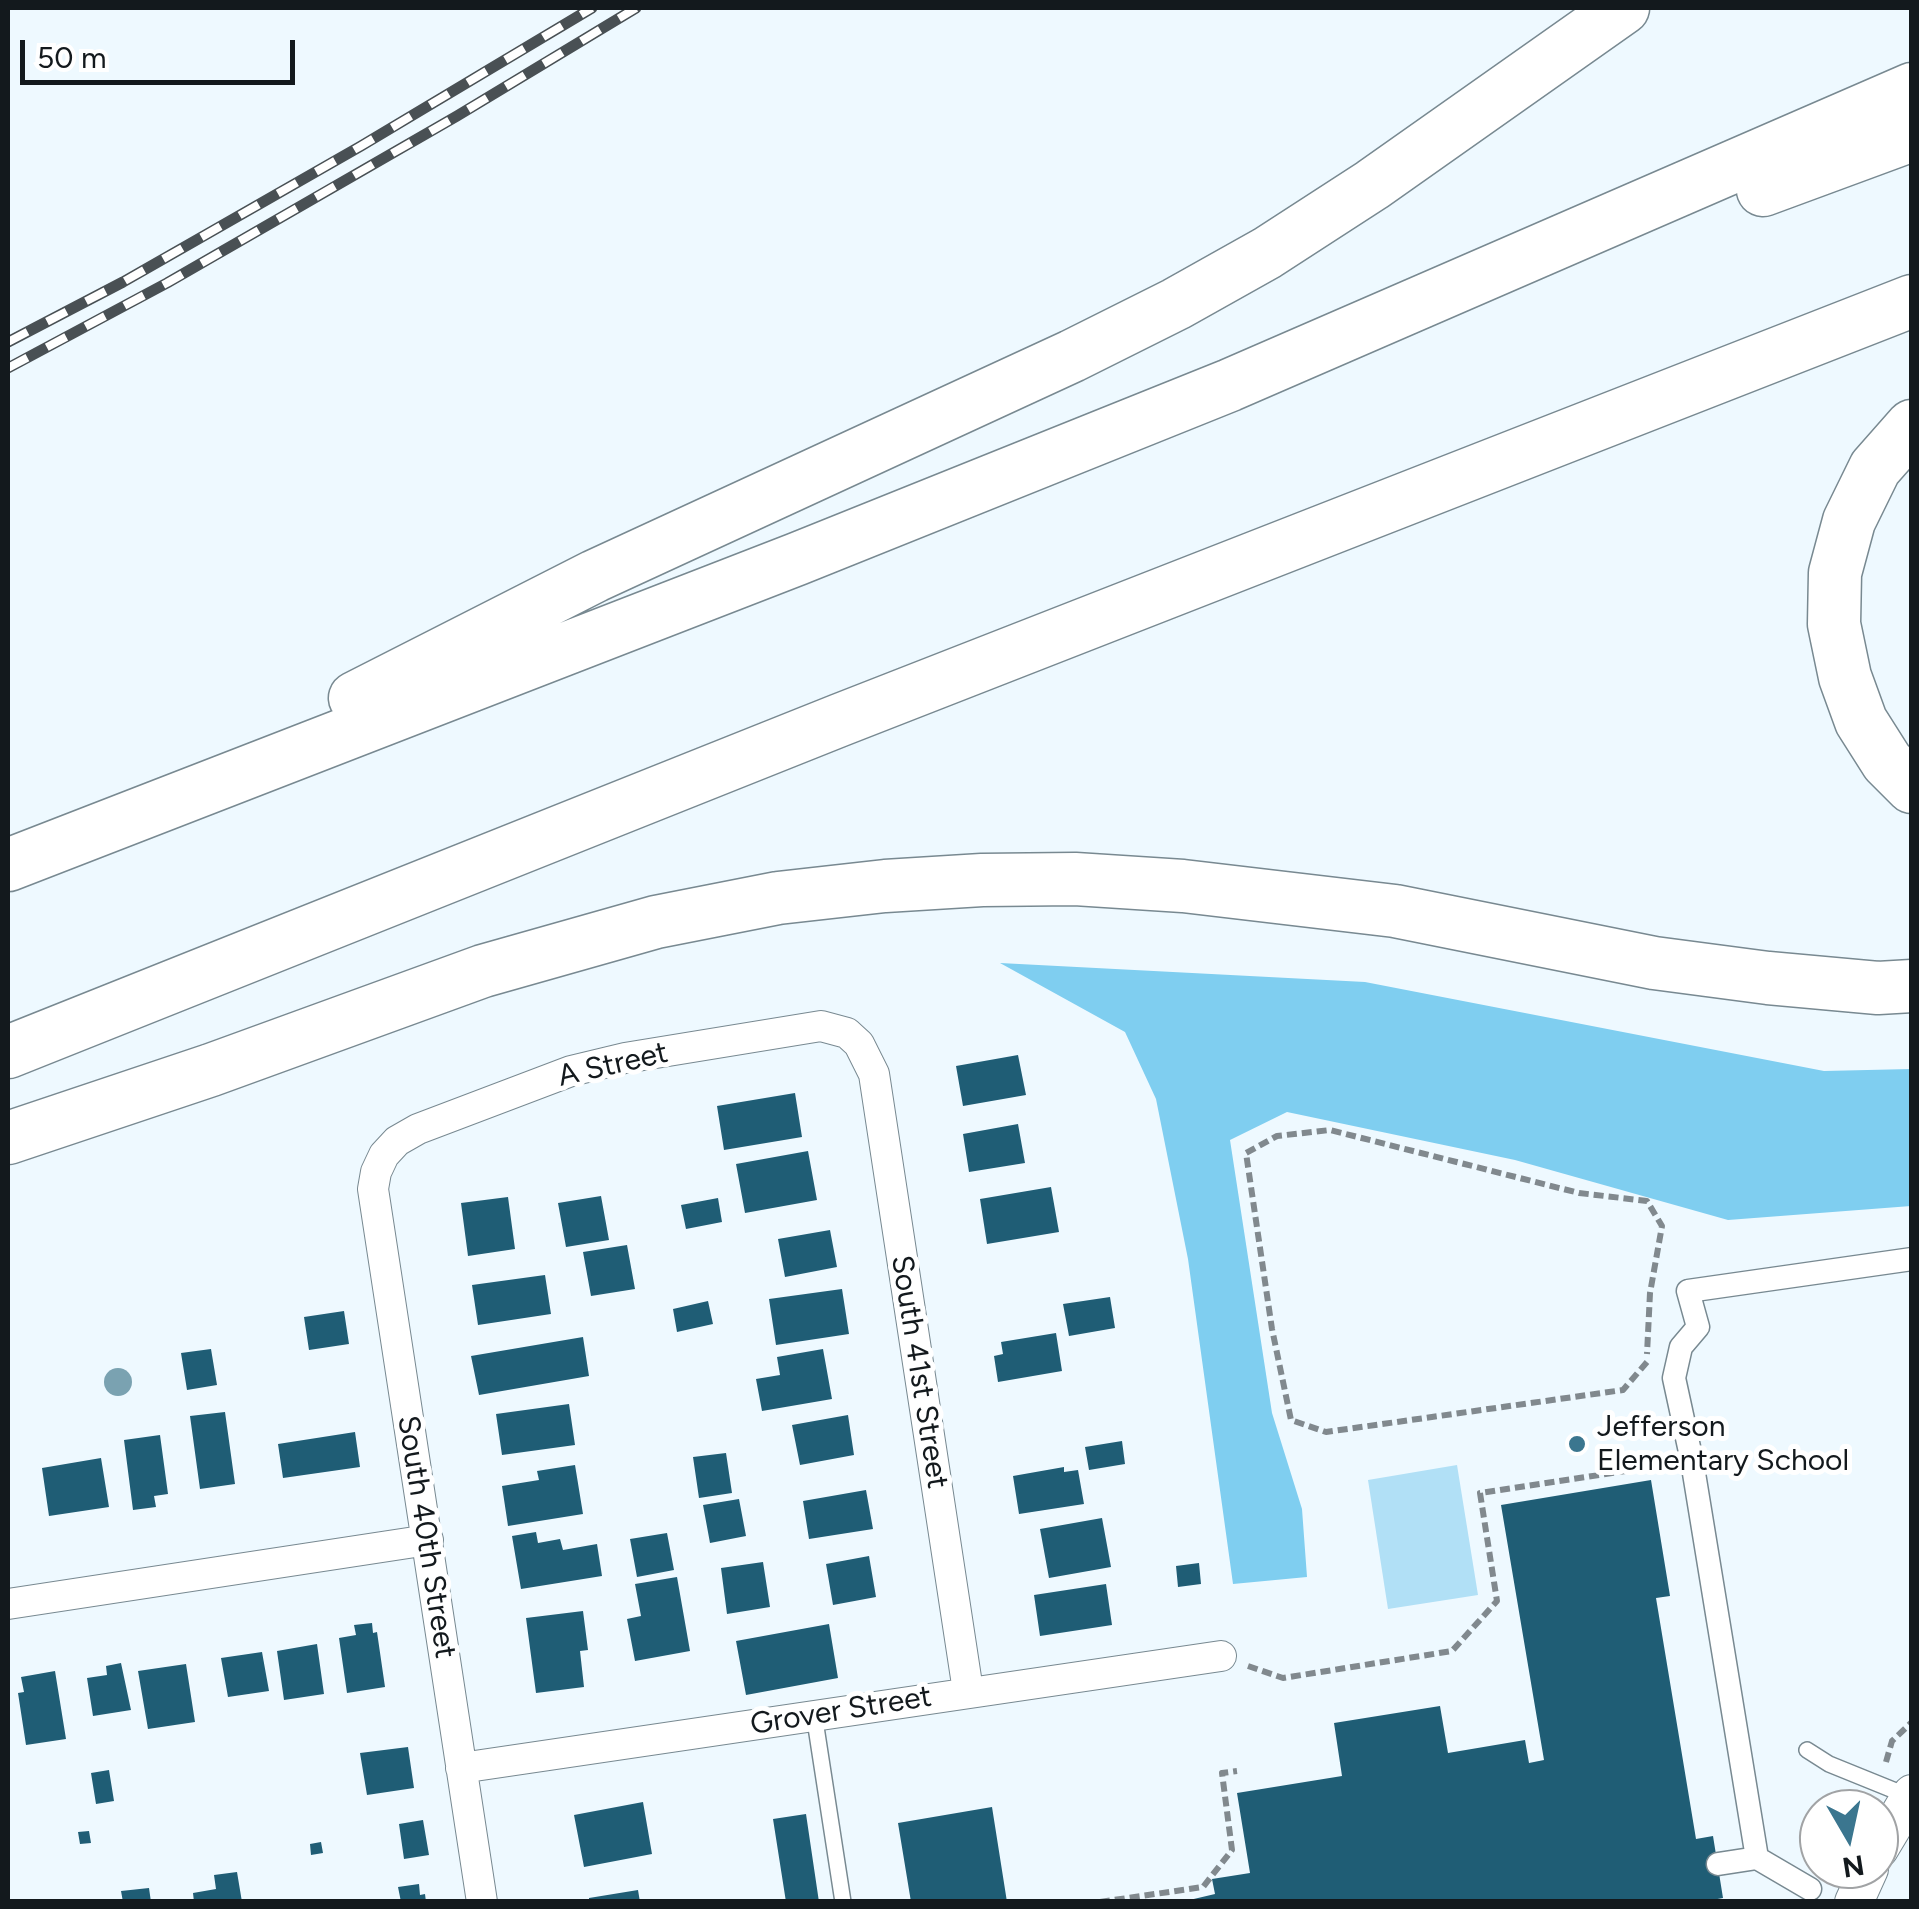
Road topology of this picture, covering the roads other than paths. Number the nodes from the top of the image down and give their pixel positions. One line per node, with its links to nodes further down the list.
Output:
1 (1623, 8): 8 (highway)
2 (1912, 89): 5 (highway)
3 (1912, 135): 5 (highway)
4 (1912, 301): 11 (highway)
5 (1230, 385): 8 (highway)
6 (1912, 426): 7 (highway)
7 (1912, 787)
8 (98, 829): 9 (highway)
9 (8, 864)
10 (1912, 986): 13 (highway)
11 (8, 1052)
12 (866, 1053): 14 (street, A Street); 19 (street, South 41st Street)
13 (8, 1138)
14 (376, 1172): 16 (street, South 40th Street)
15 (1912, 1259): 24 (street)
16 (428, 1540): 17 (street); 22 (street, South 40th Street)
17 (8, 1604)
18 (1220, 1656): 19 (street, Grover Street)
19 (968, 1691): 20 (street, Grover Street)
20 (814, 1714): 22 (street, Grover Street); 28 (lane)
21 (1808, 1750): 23 (lane)
22 (461, 1768): 27 (street, South 40th Street)
23 (1911, 1795)
24 (1757, 1858): 25 (street); 26 (street)
25 (1718, 1864)
26 (1799, 1883)
27 (482, 1902)
28 (843, 1902)

